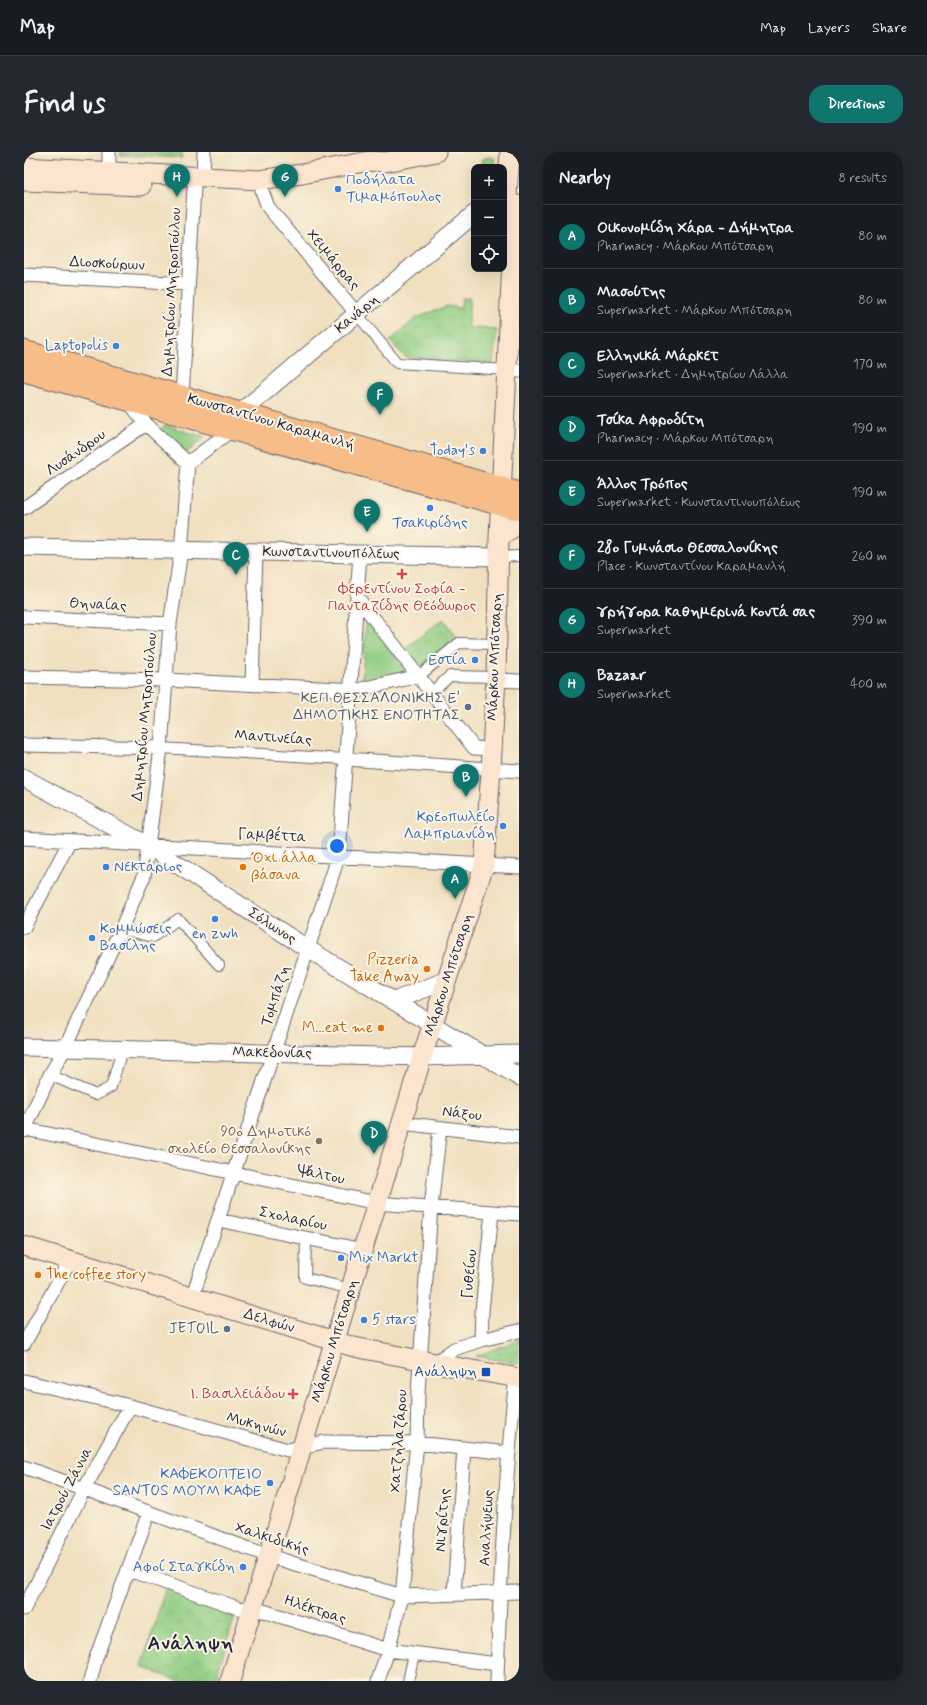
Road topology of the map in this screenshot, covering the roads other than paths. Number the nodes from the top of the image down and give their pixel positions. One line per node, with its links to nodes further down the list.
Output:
1 (109, 152): 7 (street)
2 (204, 152): 9 (street, Δημητρίου Μητροπούλου)
3 (436, 152): 5 (main road)
4 (510, 152): 11 (main road, Μάρκου Μπότσαρη)
5 (385, 162): 9 (main road); 10 (main road)
6 (24, 167): 7 (main road)
7 (109, 171): 9 (main road)
8 (24, 181): 9 (main road)
9 (198, 182): 10 (main road); 14 (street, Δημητρίου Μητροπούλου)
10 (262, 191): 15 (street, Χειμάρρας)
11 (511, 203): 17 (main road, Μάρκου Μπότσαρη)
12 (471, 217): 15 (street, Κανάρη)
13 (24, 275): 14 (street, Διοσκούρων)
14 (188, 284): 19 (street, Δημητρίου Μητροπούλου)
15 (357, 314): 17 (street, Χειμάρρας); 21 (street, Κανάρη)
16 (24, 351): 19 (main road, Κωνσταντίνου Καραμανλή)
17 (513, 370): 24 (main road, Μάρκου Μπότσαρη)
18 (24, 371): 20 (main road, Κωνσταντίνου Καραμανλή)
19 (182, 397): 21 (main road, Κωνσταντίνου Καραμανλή)
20 (126, 400): 21 (main road, Κωνσταντίνου Καραμανλή); 22 (street)
21 (237, 421): 23 (street, Κανάρη); 24 (main road, Κωνσταντίνου Καραμανλή)
22 (146, 424): 23 (street); 25 (street, Λυσάνδρου)
23 (188, 463): 29 (street, Δημητρίου Μητροπούλου)
24 (510, 499): 27 (main road, Μάρκου Μπότσαρη)
25 (24, 508)
26 (519, 523): 27 (main road)
27 (499, 538): 32 (main road, Μάρκου Μπότσαρη)
28 (24, 548): 29 (street, Κωνσταντινουπόλεως)
29 (181, 551): 30 (street, Κωνσταντινουπόλεως); 36 (street, Δημητρίου Μητροπούλου)
30 (256, 552): 31 (street, Κωνσταντινουπόλεως); 43 (street)
31 (360, 554): 32 (street, Κωνσταντινουπόλεως); 34 (street, Τομπάζη)
32 (498, 556): 33 (street, Κωνσταντινουπόλεως); 37 (main road, Μάρκου Μπότσαρη)
33 (519, 556)
34 (357, 597): 38 (street); 44 (street, Τομπάζη)
35 (24, 617): 36 (street, Θηναίας)
36 (170, 624): 41 (street, Δημητρίου Μητροπούλου)
37 (497, 644): 38 (street); 40 (main road, Μάρκου Μπότσαρη)
38 (419, 676): 44 (street); 45 (street)
39 (24, 677): 41 (street)
40 (496, 678): 42 (street); 45 (street); 48 (main road, Μάρκου Μπότσαρη)
41 (166, 680): 43 (street); 47 (street, Δημητρίου Μητροπούλου)
42 (519, 680)
43 (252, 684): 44 (street)
44 (351, 689): 49 (street, Τομπάζη)
45 (432, 692): 48 (street)
46 (24, 745): 47 (street, Μαντινείας)
47 (161, 748): 49 (street, Μαντινείας); 55 (street, Δημητρίου Μητροπούλου)
48 (492, 749): 50 (main road, Μάρκου Μπότσαρη)
49 (346, 759): 50 (street, Μαντινείας); 56 (street, Τομπάζη)
50 (492, 770): 51 (street, Μαντινείας); 57 (main road, Μάρκου Μπότσαρη)
51 (519, 771)
52 (24, 778): 55 (street, Σόλωνος)
53 (24, 838): 54 (street, Γαμβέττα)
54 (70, 841): 55 (street, Γαμβέττα); 59 (street)
55 (147, 845): 56 (street, Γαμβέττα); 60 (street, Δημητρίου Μητροπούλου); 61 (street, Σόλωνος)
56 (339, 855): 57 (street, Γαμβέττα); 61 (street, Τομπάζη)
57 (484, 865): 58 (street, Γαμβέττα); 63 (main road, Μάρκου Μπότσαρη)
58 (519, 867)
59 (24, 927)
60 (121, 929): 62 (street); 67 (street, Δημητρίου Μητροπούλου)
61 (308, 949): 64 (street, Σόλωνος); 69 (street, Τομπάζη)
62 (219, 965)
63 (447, 980): 64 (street); 65 (main road, Μάρκου Μπότσαρη)
64 (394, 1001): 65 (street, Σόλωνος)
65 (433, 1024): 70 (street, Σόλωνος); 72 (main road, Μάρκου Μπότσαρη)
66 (24, 1048): 67 (street, Μακεδονίας)
67 (65, 1048): 68 (street, Μακεδονίας); 73 (street, Δημητρίου Μητροπούλου)
68 (122, 1050): 69 (street, Μακεδονίας); 73 (street)
69 (273, 1053): 72 (street, Μακεδονίας); 79 (street, Τομπάζη)
70 (480, 1054): 71 (street, Μακεδονίας); 72 (street, Μακεδονίας); 74 (street, Σόλωνος)
71 (519, 1054)
72 (422, 1057): 75 (main road, Μάρκου Μπότσαρη)
73 (50, 1075): 77 (street, Δημητρίου Μητροπούλου)
74 (519, 1077)
75 (402, 1123): 76 (street, Νάξου); 80 (main road, Μάρκου Μπότσαρη)
76 (440, 1128): 78 (street, Νάξου); 81 (street, Χατζηλαζάρου)
77 (24, 1130): 79 (street, Ψάλτου)
78 (519, 1137)
79 (234, 1173): 80 (street, Ψάλτου); 84 (street, Τομπάζη)
80 (377, 1203): 81 (street, Ψάλτου); 87 (main road, Μάρκου Μπότσαρη)
81 (431, 1207): 82 (street, Ψάλτου); 95 (street, Χατζηλαζάρου)
82 (492, 1212): 83 (street, Ψάλτου); 92 (street, Γυθείου)
83 (519, 1214)
84 (218, 1220): 85 (street, Σχολαρίου); 90 (street, Τομπάζη)
85 (306, 1238): 87 (street, Σχολαρίου); 89 (street)
86 (24, 1246): 88 (main road, Δελφών)
87 (362, 1250): 89 (main road, Μάρκου Μπότσαρη)
88 (70, 1260): 90 (main road, Δελφών); 94 (street)
89 (351, 1289): 93 (main road, Μάρκου Μπότσαρη)
90 (192, 1298): 93 (main road, Δελφών)
91 (519, 1331): 92 (street)
92 (481, 1340): 95 (street)
93 (334, 1341): 95 (main road, Δελφών); 100 (main road, Μάρκου Μπότσαρη)
94 (24, 1344)
95 (428, 1362): 96 (main road, Δελφών); 99 (street, Χατζηλαζάρου)
96 (517, 1378): 102 (street, Αναλήψεως)
97 (24, 1381): 98 (street, Μυκηνών)
98 (130, 1406): 100 (street, Μυκηνών); 104 (street, Ιατρού Ζάννα)
99 (417, 1443): 100 (street, Μυκηνών); 101 (street, Μυκηνών); 111 (street, Χατζηλαζάρου)
100 (302, 1448): 106 (main road, Μάρκου Μπότσαρη)
101 (464, 1448): 102 (street, Μυκηνών); 110 (street, Νιγρίτης)
102 (508, 1453): 108 (street, Αναλήψεως)
103 (24, 1467): 104 (street, Χαλκιδικής)
104 (84, 1489): 105 (street, Χαλκιδικής); 112 (street, Ιατρού Ζάννα)
105 (149, 1512): 106 (street, Χαλκιδικής); 107 (street)
106 (269, 1556): 111 (street, Χαλκιδικής); 113 (main road, Μάρκου Μπότσαρη)
107 (128, 1570): 113 (street, Ηλέκτρας); 117 (street)
108 (500, 1592): 109 (street, Χαλκιδικής); 110 (street, Χαλκιδικής); 116 (street, Αναλήψεως)
109 (519, 1592)
110 (454, 1594): 111 (street, Χαλκιδικής)
111 (402, 1596): 114 (street, Χατζηλαζάρου)
112 (24, 1609)
113 (252, 1610): 114 (street, Ηλέκτρας); 118 (main road, Μάρκου Μπότσαρη)
114 (388, 1650): 115 (street, Ηλέκτρας); 119 (street, Χατζηλαζάρου)
115 (414, 1654): 116 (street, Ηλέκτρας); 120 (street)
116 (497, 1664): 121 (street, Αναλήψεως)
117 (90, 1681)
118 (230, 1681)
119 (378, 1681)
120 (408, 1681)
121 (497, 1681)

